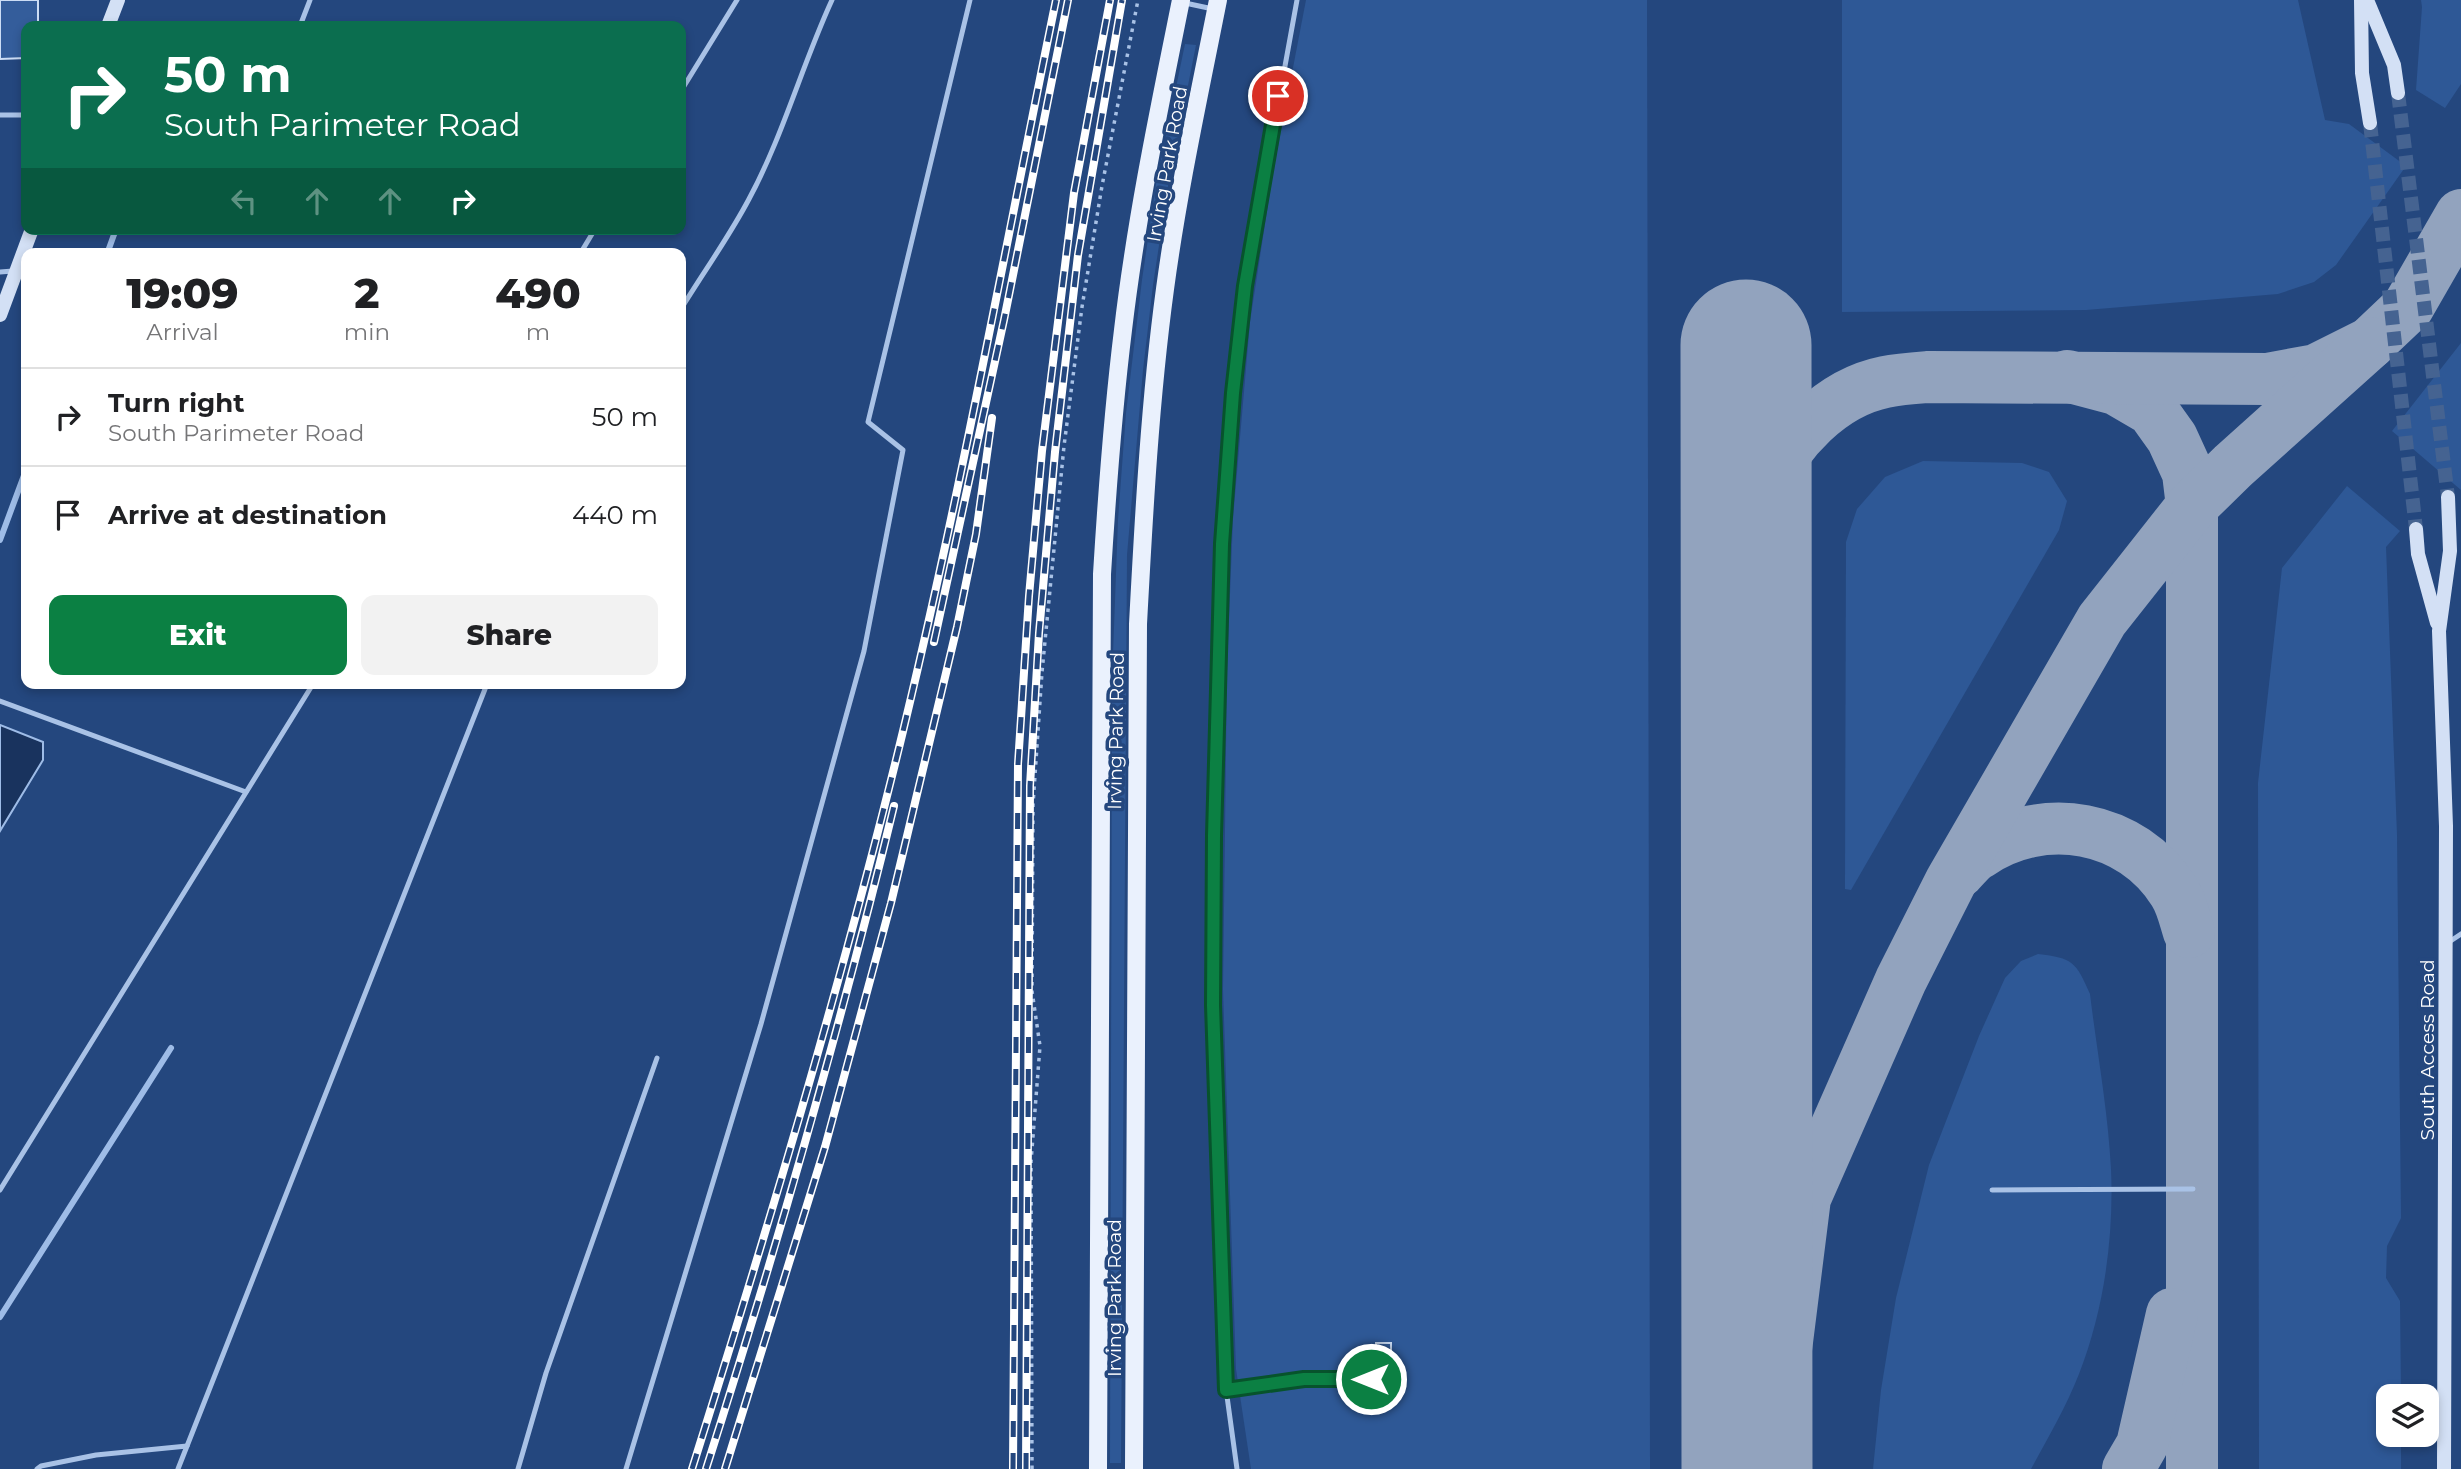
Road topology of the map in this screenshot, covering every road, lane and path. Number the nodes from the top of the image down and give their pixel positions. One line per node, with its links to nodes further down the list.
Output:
1 (118, 0): 12 (street)
2 (310, 0): 13 (lane)
3 (737, 0): 14 (lane)
4 (832, 0): 22 (lane)
5 (970, 0): 43 (lane)
6 (1138, 0): 44 (path)
7 (1297, 0): 38 (lane)
8 (2361, 0): 18 (street)
9 (2367, 0): 15 (street)
10 (1181, 1): 11 (lane); 45 (main road, Irving Park Road)
11 (1217, 5): 46 (main road, Irving Park Road)
12 (110, 21)
13 (302, 21)
14 (686, 83)
15 (2399, 93)
16 (0, 115): 17 (lane)
17 (21, 115)
18 (2370, 122)
19 (21, 258): 20 (street)
20 (16, 271): 21 (lane); 23 (street)
21 (0, 272)
22 (686, 301)
23 (0, 315)
24 (2448, 497): 26 (street, South Access Road)
25 (2416, 529): 26 (street, South Access Road)
26 (2439, 631): 32 (street, South Access Road)
27 (310, 689): 30 (lane)
28 (485, 689): 39 (lane)
29 (0, 701): 30 (lane)
30 (246, 792): 35 (lane)
31 (2461, 934): 32 (lane)
32 (2446, 944): 48 (street, South Access Road)
33 (657, 1058): 42 (lane)
34 (2193, 1189): 36 (lane)
35 (0, 1190)
36 (1992, 1190)
37 (1371, 1379): 38 (lane)
38 (1226, 1390): 47 (lane)
39 (187, 1446): 40 (lane); 41 (lane)
40 (37, 1469)
41 (178, 1469)
42 (518, 1469)
43 (626, 1469)
44 (1032, 1469)
45 (1098, 1469)
46 (1134, 1469)
47 (1237, 1469)
48 (2445, 1469)

